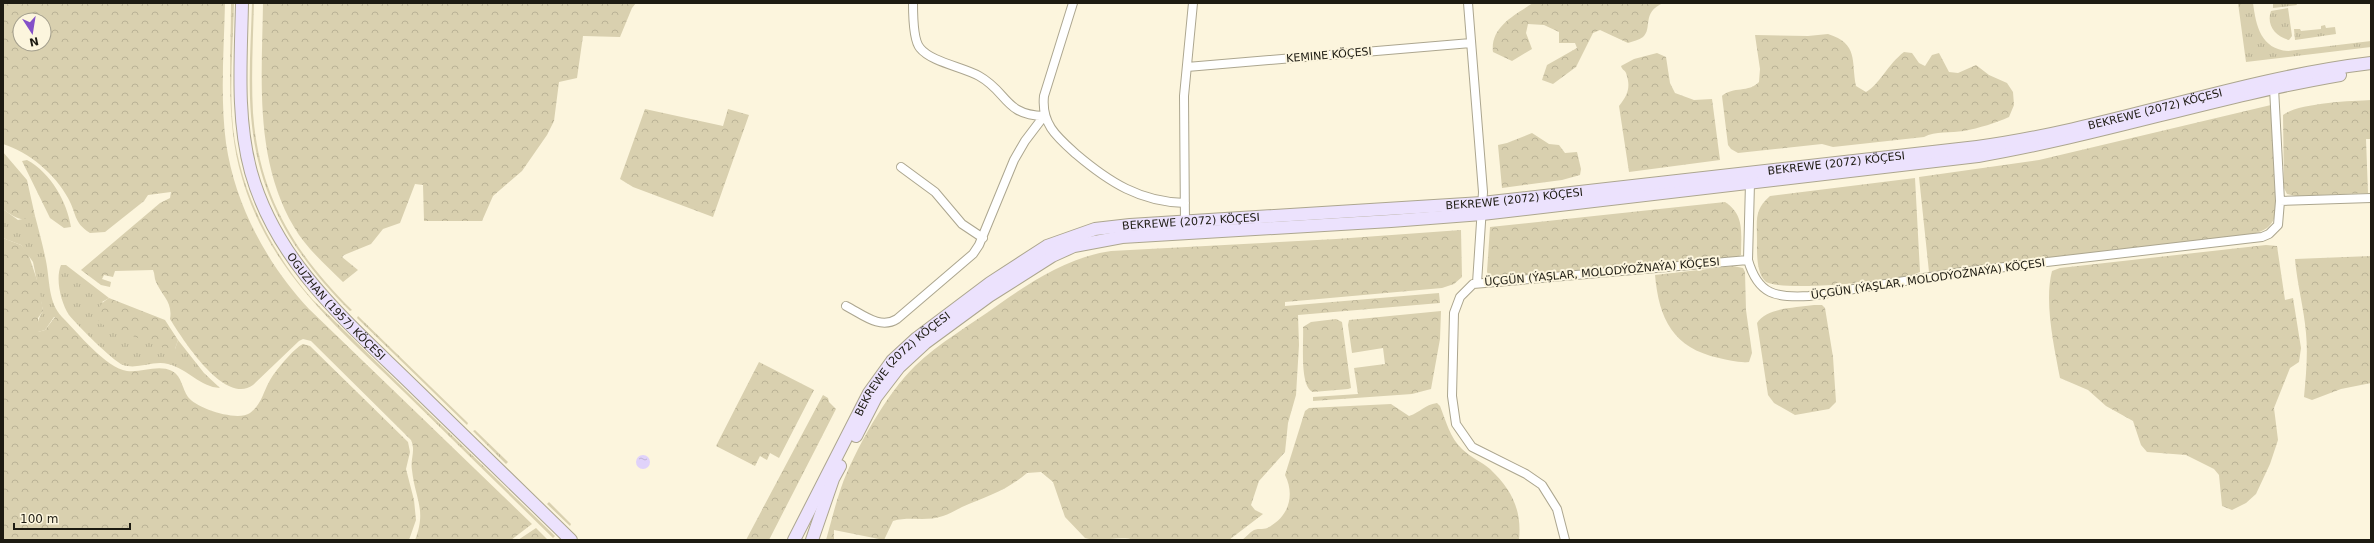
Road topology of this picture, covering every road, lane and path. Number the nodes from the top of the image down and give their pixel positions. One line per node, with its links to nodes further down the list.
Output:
1 (242, 3): 23 (main road, OGUZHAN (1957) KÖÇESI)
2 (913, 3): 11 (street)
3 (1073, 3): 11 (street)
4 (1193, 3): 8 (street)
5 (1468, 3): 6 (street)
6 (1471, 43): 8 (street, KEMINE KÖÇESI); 17 (street)
7 (2371, 63): 17 (main road, BEKREWE (2072) KÖÇESI)
8 (1186, 67): 16 (street)
9 (2371, 71): 10 (main road, BEKREWE (2072) KÖÇESI)
10 (2274, 88): 13 (main road, BEKREWE (2072) KÖÇESI); 15 (street, ÜÇGÜN (ÝAŞLAR, MOLODÝOŽNAÝA) KÖÇESI)
11 (1044, 116): 16 (street); 19 (street)
12 (901, 167): 19 (street)
13 (1750, 183): 17 (main road, BEKREWE (2072) KÖÇESI); 20 (street)
14 (2371, 198): 15 (street)
15 (2280, 201): 20 (street, ÜÇGÜN (ÝAŞLAR, MOLODÝOŽNAÝA) KÖÇESI)
16 (1185, 203): 18 (street)
17 (1482, 208): 18 (main road, BEKREWE (2072) KÖÇESI); 21 (street)
18 (1185, 228): 24 (main road, BEKREWE (2072) KÖÇESI); 25 (main road, BEKREWE (2072) KÖÇESI)
19 (983, 238): 22 (street)
20 (1748, 260): 21 (street, ÜÇGÜN (ÝAŞLAR, MOLODÝOŽNAÝA) KÖÇESI)
21 (1477, 283): 26 (street)
22 (846, 306)
23 (571, 540)
24 (794, 540)
25 (812, 540)
26 (1565, 540)

